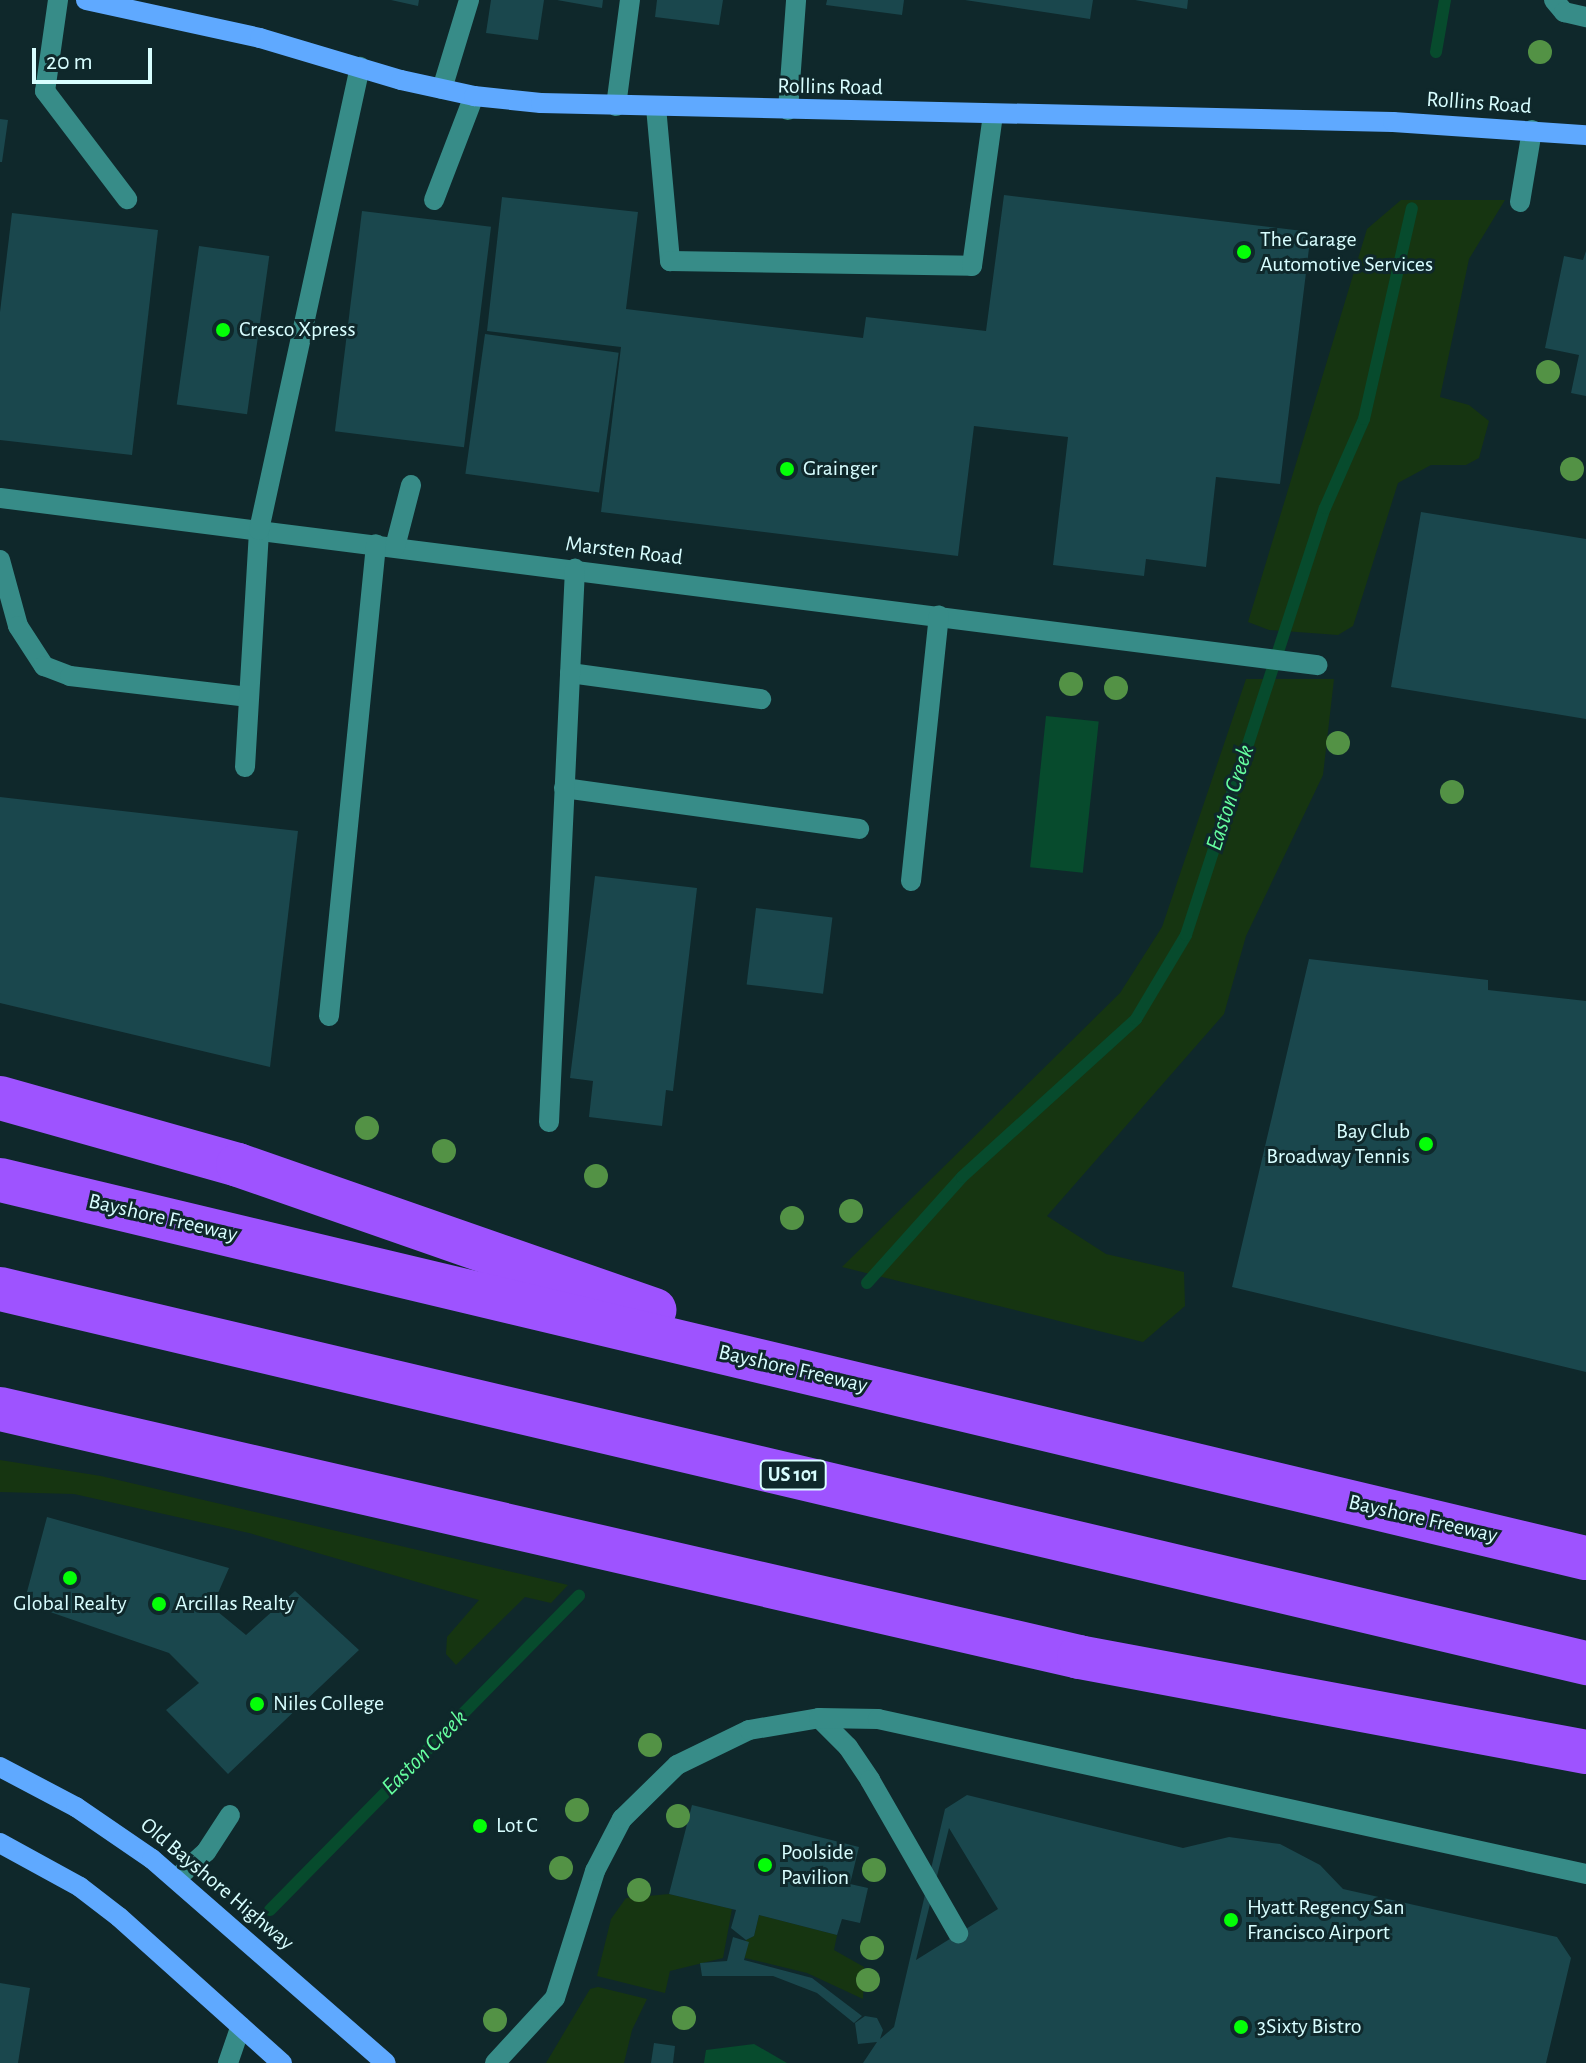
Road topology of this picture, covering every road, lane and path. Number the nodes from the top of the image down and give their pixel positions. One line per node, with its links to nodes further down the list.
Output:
1 (58, 0): 17 (street)
2 (469, 0): 9 (street)
3 (630, 0): 11 (street)
4 (796, 0): 13 (street)
5 (1554, 0): 7 (street)
6 (92, 1): 8 (main road, Rollins Road)
7 (1586, 17)
8 (360, 67): 9 (main road, Rollins Road); 22 (street)
9 (442, 89): 10 (main road, Rollins Road)
10 (474, 96): 11 (main road, Rollins Road); 18 (street)
11 (616, 106): 12 (main road, Rollins Road)
12 (656, 107): 13 (main road, Rollins Road); 14 (street)
13 (788, 110): 14 (main road, Rollins Road)
14 (993, 114): 15 (main road, Rollins Road)
15 (1532, 130): 16 (main road, Rollins Road); 19 (street)
16 (1586, 135)
17 (127, 199)
18 (434, 200)
19 (1520, 202)
20 (411, 485): 23 (street)
21 (0, 498): 22 (street, Marsten Road)
22 (259, 530): 23 (street, Marsten Road); 29 (street)
23 (386, 546): 25 (street, Marsten Road); 35 (street)
24 (0, 560): 29 (street)
25 (575, 569): 26 (street, Marsten Road); 28 (street)
26 (939, 615): 27 (street, Marsten Road); 34 (street)
27 (1317, 665)
28 (570, 673): 30 (street); 32 (street)
29 (249, 697): 31 (street)
30 (761, 699)
31 (245, 767)
32 (564, 788): 33 (street); 37 (street)
33 (859, 829)
34 (911, 881)
35 (329, 1016)
36 (0, 1098): 40 (highway)
37 (549, 1122)
38 (0, 1180): 40 (highway, Bayshore Freeway)
39 (0, 1289): 43 (highway, US 101)
40 (892, 1393): 42 (highway, Bayshore Freeway)
41 (0, 1409): 45 (highway)
42 (1586, 1558)
43 (1586, 1663)
44 (819, 1718): 49 (street); 51 (street); 56 (street)
45 (1586, 1752)
46 (0, 1767): 50 (main road, Old Bayshore Highway)
47 (230, 1815): 50 (street)
48 (0, 1843): 52 (main road)
49 (1586, 1874)
50 (177, 1878): 55 (main road, Old Bayshore Highway)
51 (958, 1933)
52 (241, 2026): 53 (street); 54 (main road)
53 (228, 2063)
54 (282, 2063)
55 (386, 2063)
56 (495, 2063)

